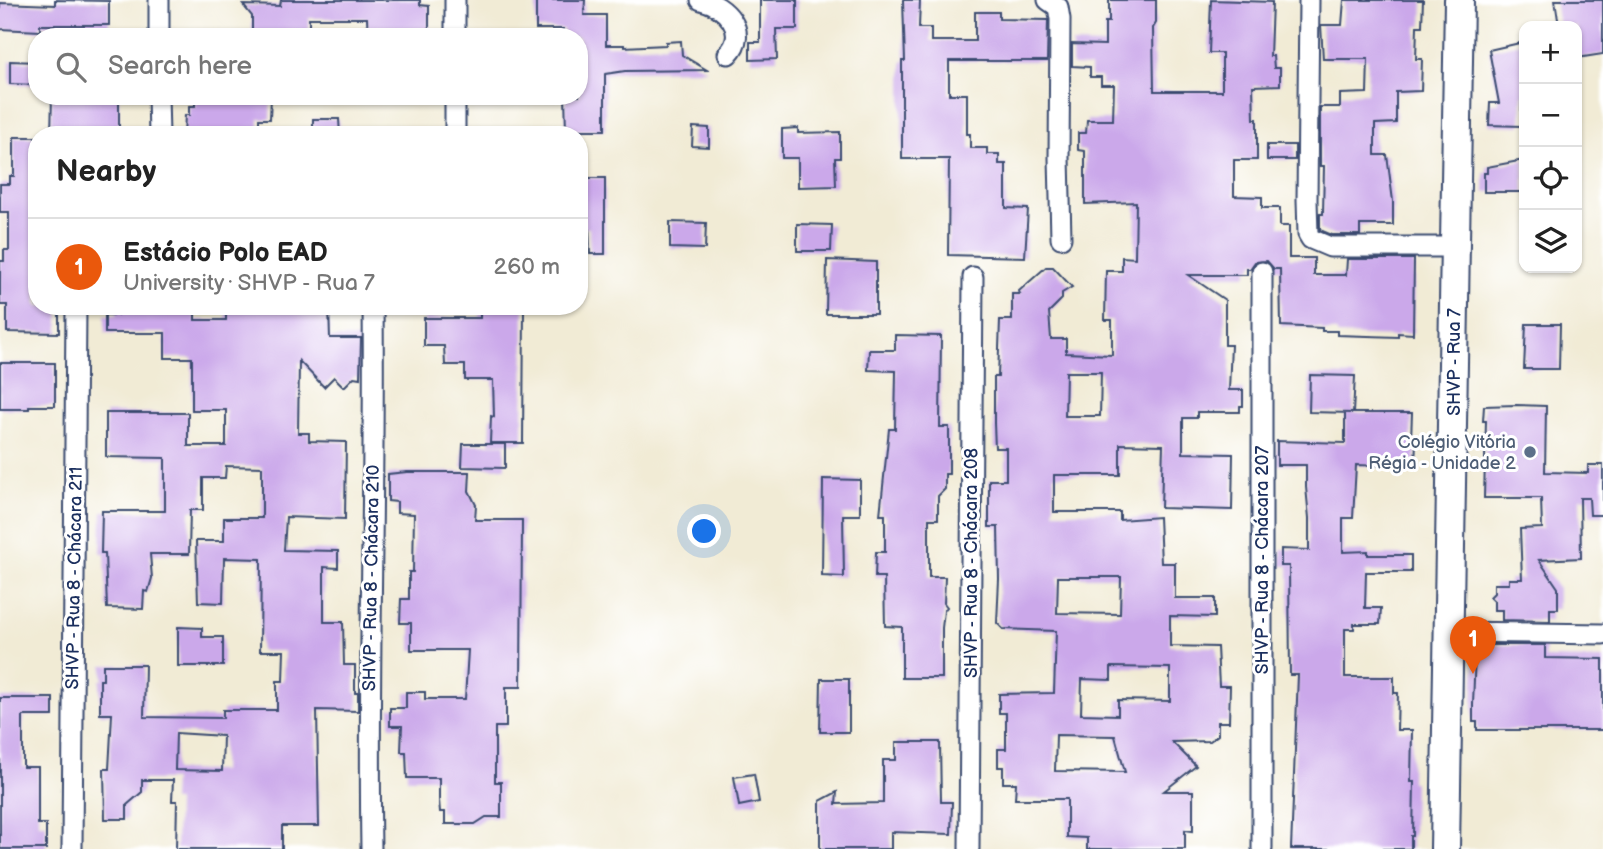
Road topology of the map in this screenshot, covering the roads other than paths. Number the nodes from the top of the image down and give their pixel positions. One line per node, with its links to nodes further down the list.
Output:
1 (159, 0): 7 (street)
2 (456, 0): 8 (street)
3 (701, 0): 9 (street)
4 (1048, 0): 14 (street)
5 (1309, 0): 15 (street)
6 (1460, 0): 15 (street, SHVP - Rua 7)
7 (159, 28)
8 (455, 28)
9 (728, 54)
10 (158, 105): 12 (street)
11 (455, 105): 13 (street)
12 (159, 126)
13 (455, 126)
14 (1061, 238)
15 (1454, 247): 20 (street, SHVP - Rua 7)
16 (1262, 272): 25 (street, SHVP - Rua 8 - Chácara 207)
17 (973, 277): 24 (street, SHVP - Rua 8 - Chácara 208)
18 (76, 315): 22 (street, SHVP - Rua 8 - Chácara 211)
19 (373, 315): 23 (street, SHVP - Rua 8 - Chácara 210)
20 (1449, 632): 21 (street); 26 (street, SHVP - Rua 7)
21 (1603, 634)
22 (72, 849)
23 (371, 849)
24 (969, 849)
25 (1262, 849)
26 (1445, 849)

